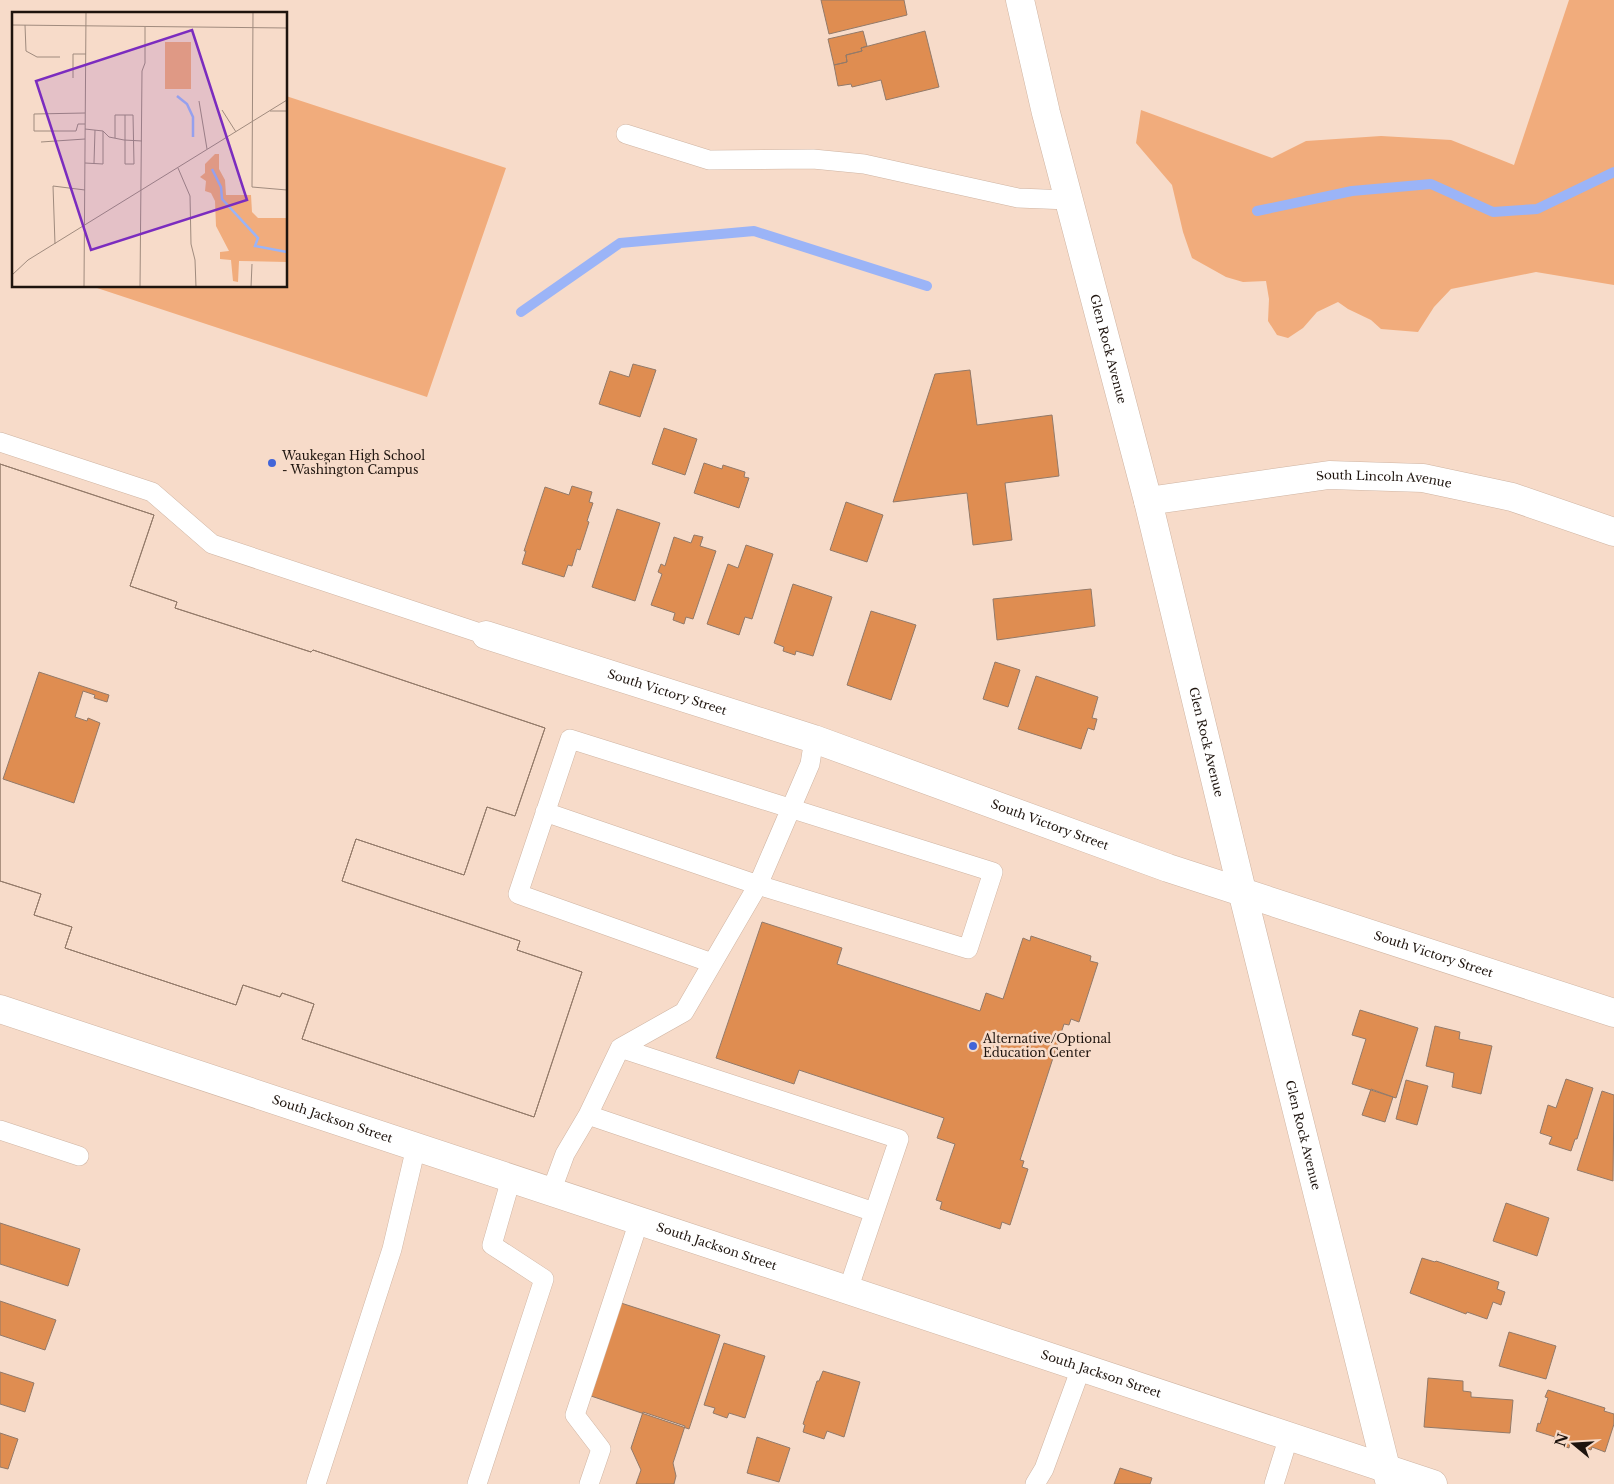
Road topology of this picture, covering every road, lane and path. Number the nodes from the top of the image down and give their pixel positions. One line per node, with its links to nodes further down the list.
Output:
1 (1020, 0): 3 (street, Glen Rock Avenue)
2 (626, 134): 3 (lane)
3 (1069, 200): 5 (street, Glen Rock Avenue)
4 (0, 442): 7 (lane)
5 (1148, 501): 6 (street, South Lincoln Avenue); 12 (street, Glen Rock Avenue)
6 (1614, 532)
7 (486, 635): 8 (street, South Victory Street)
8 (814, 739): 9 (lane); 12 (street, South Victory Street)
9 (791, 809): 10 (lane); 11 (lane); 11 (lane)
10 (545, 812): 11 (lane); 13 (lane)
11 (758, 885): 13 (lane)
12 (1242, 891): 15 (street, South Victory Street); 28 (street, Glen Rock Avenue)
13 (712, 963): 16 (lane)
14 (0, 1010): 19 (street, South Jackson Street)
15 (1614, 1013)
16 (620, 1048): 17 (lane); 23 (lane)
17 (588, 1115): 22 (lane); 23 (lane)
18 (0, 1130): 20 (lane)
19 (416, 1147): 21 (street, South Jackson Street); 29 (lane)
20 (79, 1156)
21 (511, 1179): 22 (street, South Jackson Street); 30 (lane)
22 (551, 1192): 24 (street, South Jackson Street)
23 (874, 1212): 25 (lane)
24 (639, 1221): 25 (street, South Jackson Street); 31 (lane)
25 (848, 1290): 26 (street, South Jackson Street)
26 (1081, 1368): 27 (street, South Jackson Street); 32 (lane)
27 (1289, 1436): 28 (street, South Jackson Street); 33 (lane)
28 (1388, 1476): 34 (street, South Jackson Street)
29 (316, 1484)
30 (477, 1484)
31 (588, 1484)
32 (1035, 1484)
33 (1274, 1484)
34 (1433, 1484)

